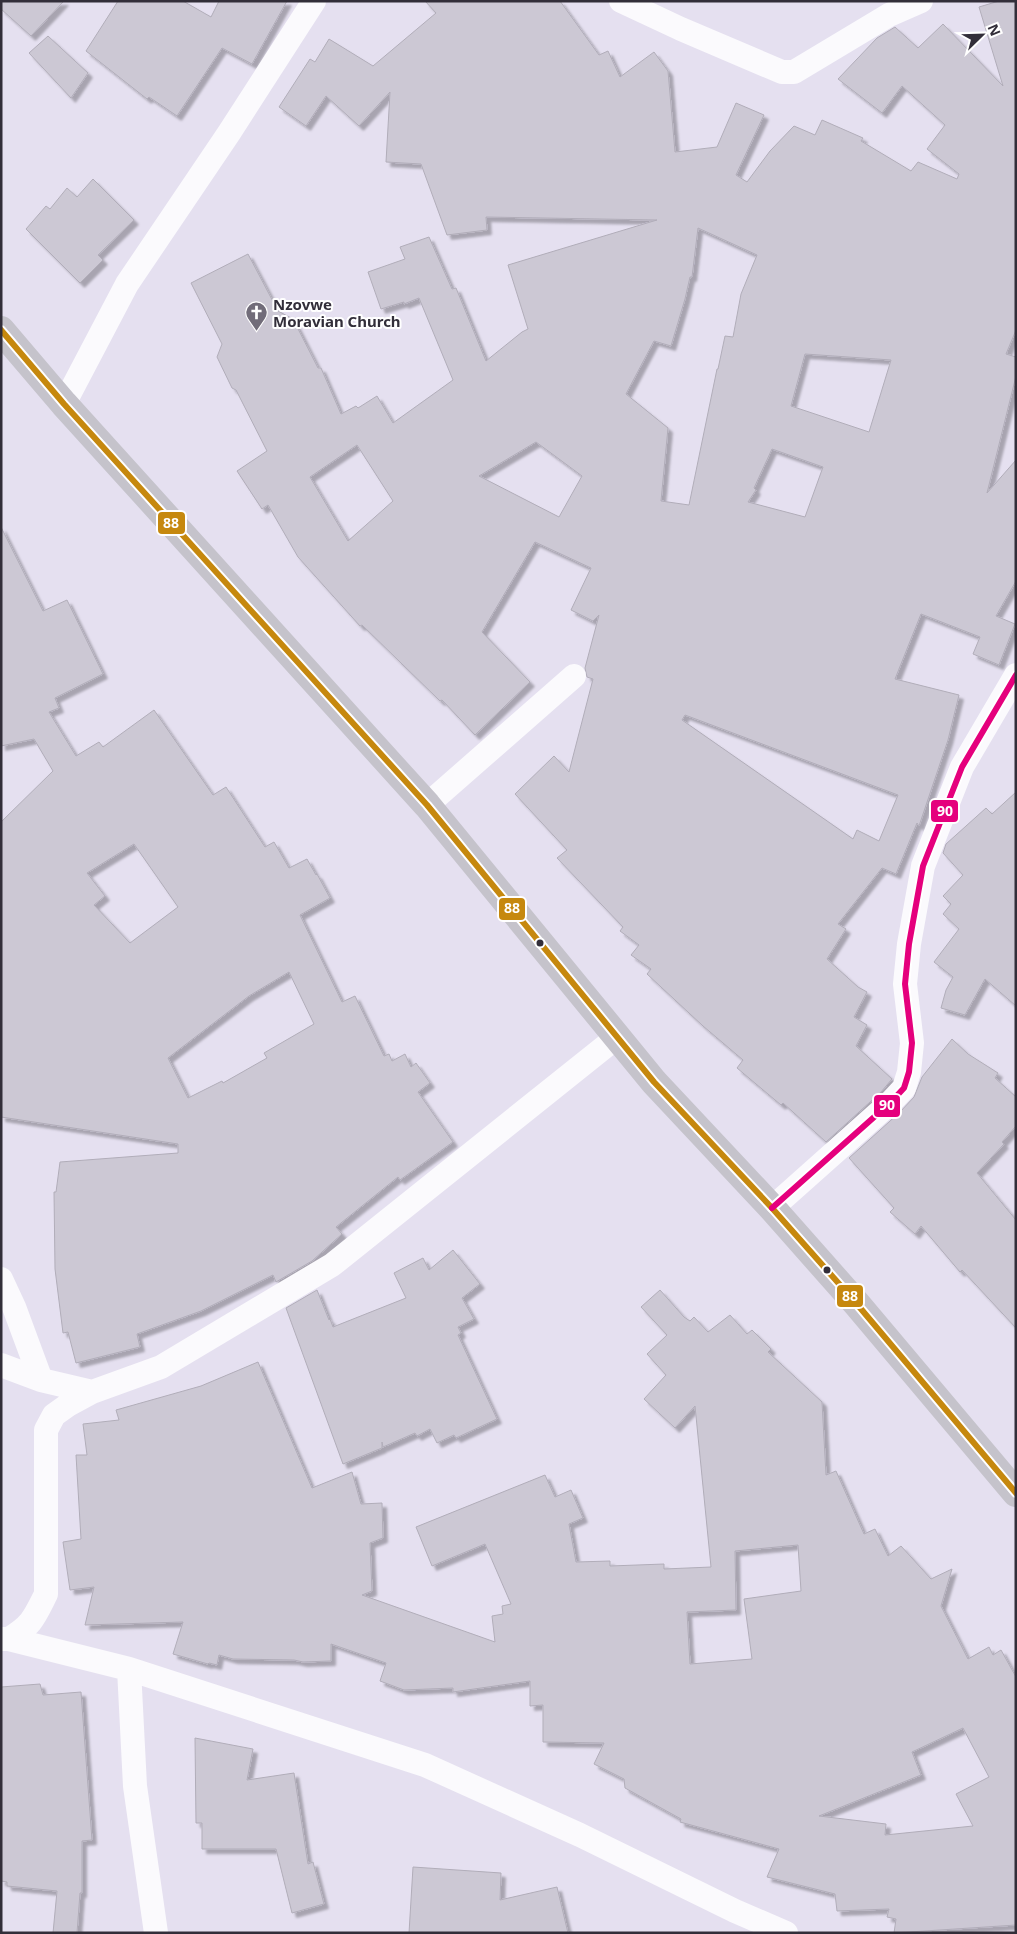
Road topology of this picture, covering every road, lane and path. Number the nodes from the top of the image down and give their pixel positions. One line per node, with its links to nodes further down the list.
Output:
1 (314, 1): 5 (street)
2 (621, 1): 3 (street)
3 (921, 1)
4 (1, 330): 5 (highway)
5 (64, 404): 8 (highway)
6 (1016, 675): 10 (street)
7 (574, 676): 8 (street)
8 (427, 805): 9 (highway)
9 (617, 1037): 10 (highway); 14 (street)
10 (772, 1208): 15 (highway)
11 (1, 1279): 13 (street)
12 (1, 1365): 13 (street)
13 (42, 1380): 14 (street)
14 (92, 1392): 16 (street)
15 (1016, 1493)
16 (5, 1639): 17 (street)
17 (129, 1669): 18 (street); 19 (street)
18 (156, 1933)
19 (786, 1933)

